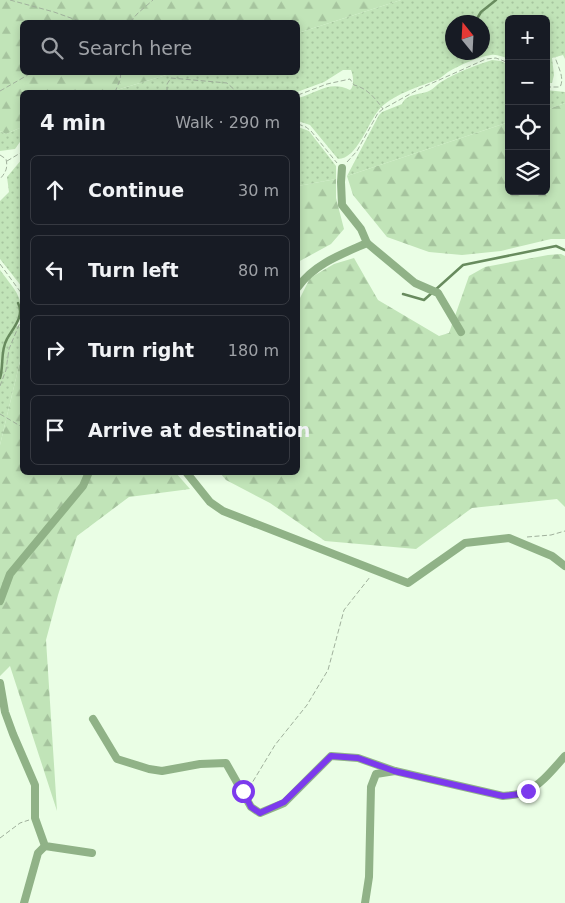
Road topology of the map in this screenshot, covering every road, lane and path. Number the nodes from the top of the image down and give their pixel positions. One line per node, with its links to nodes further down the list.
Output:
1 (10, 0): 3 (path)
2 (153, 0): 4 (path)
3 (75, 20)
4 (132, 20)
5 (555, 58): 9 (path)
6 (505, 61): 15 (path)
7 (27, 75): 13 (path)
8 (121, 75): 10 (path)
9 (550, 87)
10 (116, 90)
11 (167, 90): 12 (path)
12 (235, 90)
13 (0, 91)
14 (300, 94): 15 (path)
15 (383, 109): 20 (path)
16 (300, 125): 20 (path)
17 (20, 153): 19 (path)
18 (0, 155): 19 (path)
19 (7, 162): 21 (path)
20 (342, 168): 22 (lane)
21 (0, 179)
22 (367, 243): 24 (lane); 27 (lane)
23 (0, 264): 25 (path)
24 (300, 284)
25 (20, 291)
26 (20, 323): 28 (path)
27 (461, 332)
28 (0, 386)
29 (0, 414): 30 (path)
30 (20, 426)
31 (88, 475): 37 (lane)
32 (188, 475): 36 (lane)
33 (565, 531): 34 (path)
34 (526, 537)
35 (565, 566): 36 (lane)
36 (375, 571): 42 (path)
37 (0, 601)
38 (0, 683): 43 (lane)
39 (93, 720): 42 (lane)
40 (565, 756): 41 (lane)
41 (394, 771): 42 (lane); 48 (lane)
42 (245, 795)
43 (36, 818): 44 (path); 45 (lane)
44 (0, 838)
45 (44, 846): 46 (lane); 47 (lane)
46 (92, 854)
47 (24, 903)
48 (365, 903)

